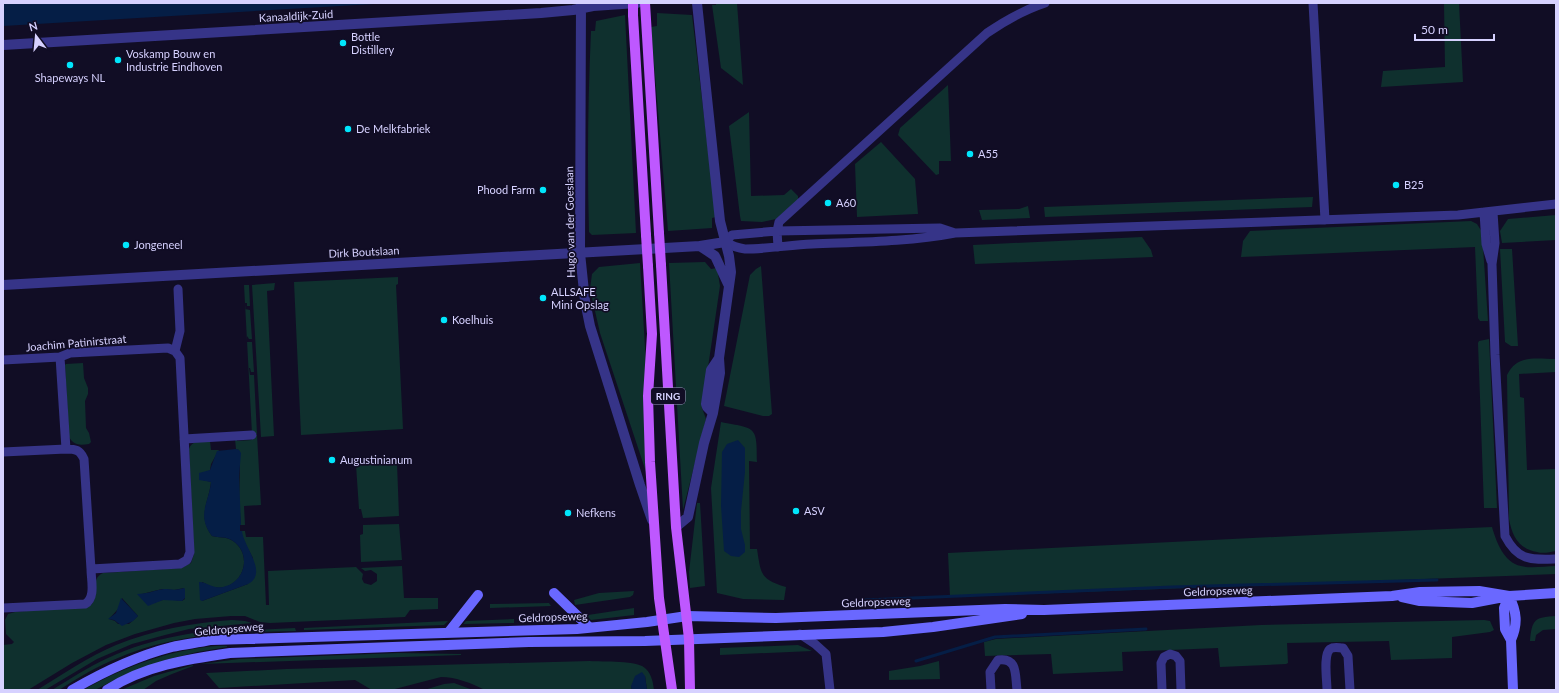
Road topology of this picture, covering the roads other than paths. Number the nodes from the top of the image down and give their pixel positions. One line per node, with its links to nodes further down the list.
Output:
1 (633, 3): 30 (main road, Hugo van der Goeslaan / RING, bridge)
2 (637, 3): 7 (street, Kanaaldijk-Zuid)
3 (645, 3): 31 (main road, RING, bridge)
4 (697, 3): 15 (street)
5 (1045, 3): 13 (street)
6 (1313, 3): 12 (street)
7 (581, 5): 8 (street, Kanaaldijk-Zuid); 18 (street, Hugo van der Goeslaan)
8 (3, 45)
9 (1556, 204): 11 (street)
10 (1484, 212): 11 (street); 12 (street); 19 (street)
11 (1494, 212): 19 (street)
12 (1325, 220): 14 (street)
13 (777, 231): 14 (street); 15 (street); 17 (street)
14 (955, 233): 17 (street)
15 (725, 242): 16 (street, Dirk Boutslaan); 17 (street); 21 (street)
16 (700, 246): 18 (street, Dirk Boutslaan); 21 (street)
17 (778, 247)
18 (580, 252): 20 (street, Dirk Boutslaan); 30 (street, Hugo van der Goeslaan)
19 (1492, 264): 32 (street)
20 (3, 285)
21 (728, 286): 31 (street)
22 (178, 289): 23 (street)
23 (175, 351): 24 (street, Joachim Patinirstraat); 27 (street)
24 (60, 357): 25 (street, Joachim Patinirstraat); 28 (street)
25 (3, 360)
26 (252, 435): 27 (street)
27 (184, 439): 33 (street)
28 (66, 449): 29 (street); 33 (street)
29 (3, 452)
30 (654, 526): 41 (main road, Hugo van der Goeslaan / RING)
31 (676, 527): 40 (main road, RING)
32 (1556, 559)
33 (90, 569): 38 (street)
34 (1556, 592): 37 (main road, Geldropseweg)
35 (554, 593): 42 (main road)
36 (478, 595): 43 (main road)
37 (1509, 596): 39 (main road, Geldropseweg); 58 (main road)
38 (3, 608)
39 (1044, 610): 40 (main road, Geldropseweg); 44 (main road, Geldropseweg)
40 (688, 616): 41 (main road, Geldropseweg); 45 (main road, RING)
41 (661, 620): 42 (main road, Geldropseweg); 46 (main road, RING)
42 (590, 628): 43 (main road, Geldropseweg)
43 (448, 633): 47 (main road, Geldropseweg)
44 (800, 634): 45 (main road, Geldropseweg); 51 (street)
45 (689, 639): 46 (main road, Geldropseweg); 50 (main road, RING)
46 (664, 640): 48 (main road, Geldropseweg); 49 (main road, RING)
47 (72, 690)
48 (107, 690)
49 (672, 690)
50 (690, 690)
51 (830, 690)
52 (991, 690): 53 (street)
53 (1016, 690)
54 (1162, 690): 55 (street)
55 (1181, 690)
56 (1327, 690): 57 (street)
57 (1350, 690)
58 (1513, 690)

